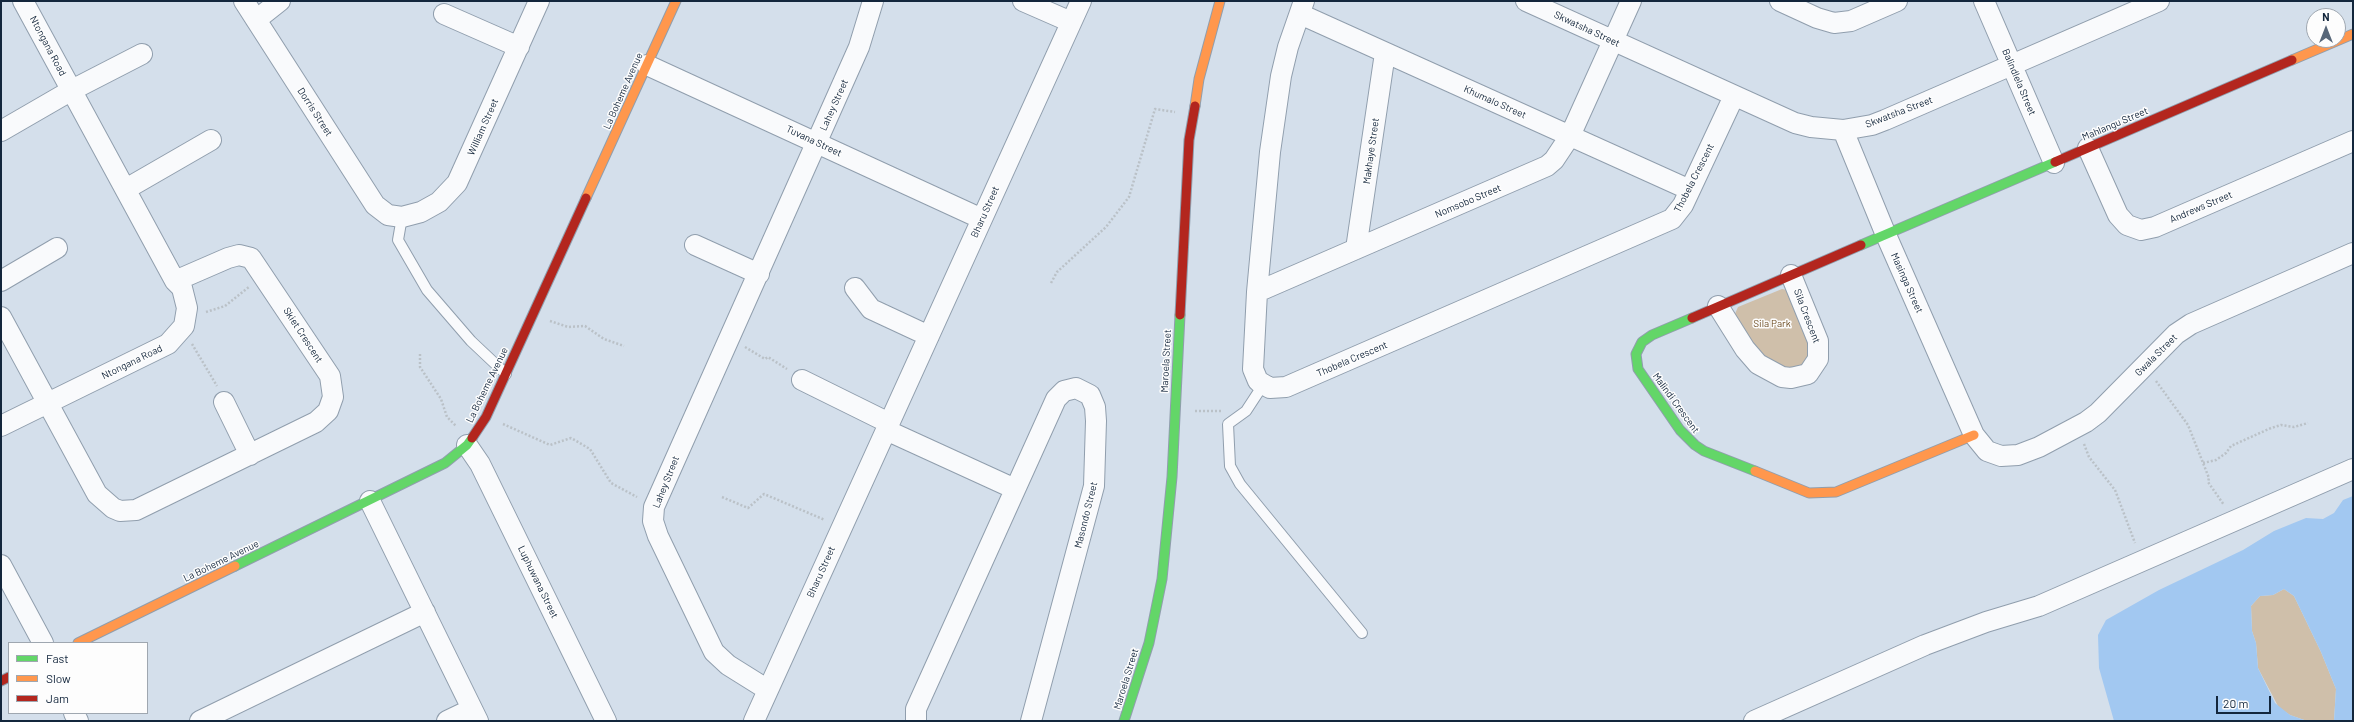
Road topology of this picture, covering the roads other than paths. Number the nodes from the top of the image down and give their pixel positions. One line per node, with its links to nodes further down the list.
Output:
1 (23, 1): 27 (street, Ntongana Road)
2 (244, 1): 18 (street, Dorris Street)
3 (280, 1): 18 (street)
4 (539, 1): 22 (street, William Street)
5 (676, 1): 25 (street, La Boheme Avenue)
6 (873, 1): 34 (street, Lahey Street)
7 (1023, 1): 19 (street)
8 (1081, 1): 19 (street, Bharu Street)
9 (1220, 1): 81 (street, Maroela Street)
10 (1526, 1): 21 (street, Skwatsha Street)
11 (1632, 1): 21 (street, Nomsobo Street)
12 (1780, 1): 13 (street)
13 (1898, 1)
14 (1984, 1): 26 (street, Balindlela Street)
15 (2159, 1): 26 (street, Skwatsha Street)
16 (1302, 8): 23 (street, Khumalo Street); 51 (street)
17 (444, 14): 22 (street)
18 (256, 20): 39 (street, Dorris Street)
19 (1071, 22): 40 (street, Bharu Street)
20 (2353, 34): 35 (street, Mahlangu Street)
21 (1614, 41): 28 (street, Skwatsha Street); 31 (street, Nomsobo Street)
22 (519, 47): 39 (street, William Street)
23 (1385, 53): 31 (street, Khumalo Street); 44 (street, Makhaye Street)
24 (142, 54): 27 (street)
25 (647, 64): 34 (street, Tuvana Street); 55 (street, La Boheme Avenue)
26 (2012, 65): 29 (street, Skwatsha Street); 36 (street, Balindlela Street)
27 (72, 90): 30 (street); 37 (street, Ntongana Road)
28 (1734, 96): 29 (street, Skwatsha Street); 38 (street, Thobela Crescent)
29 (1843, 130): 41 (street, Masinga Street)
30 (1, 131)
31 (1570, 136): 38 (street, Khumalo Street); 44 (street, Nomsobo Street)
32 (211, 140): 37 (street)
33 (2353, 141): 35 (street, Andrews Street)
34 (817, 143): 40 (street, Tuvana Street); 46 (street, Lahey Street)
35 (2088, 148): 36 (street, Mahlangu Street)
36 (2054, 163): 41 (street, Mahlangu Street)
37 (126, 190): 49 (street, Ntongana Road)
38 (1690, 190): 57 (street, Thobela Crescent)
39 (397, 216): 55 (lane)
40 (982, 218): 54 (street, Bharu Street)
41 (1886, 235): 47 (street, Malindi Crescent); 62 (street, Masinga Street)
42 (695, 245): 46 (street)
43 (57, 248): 48 (street)
44 (1356, 249): 51 (street, Nomsobo Street)
45 (2353, 253): 62 (street, Gwala Street)
46 (760, 274): 73 (street, Lahey Street)
47 (1791, 275): 52 (street, Malindi Crescent); 52 (street, Sila Crescent)
48 (1, 281)
49 (175, 281): 59 (street, Ntongana Road); 64 (street, Skiet Crescent)
50 (855, 288): 54 (street)
51 (1257, 292): 57 (street)
52 (1718, 306): 62 (street, Malindi Crescent)
53 (1, 317): 59 (street, Skiet Crescent)
54 (929, 336): 61 (street, Bharu Street)
55 (506, 374): 63 (street, La Boheme Avenue)
56 (802, 380): 61 (street)
57 (1263, 385): 70 (lane)
58 (224, 402): 64 (street)
59 (46, 404): 60 (street, Ntongana Road); 64 (street, Skiet Crescent)
60 (1, 426)
61 (888, 427): 66 (street); 73 (street, Bharu Street)
62 (1974, 435)
63 (469, 442): 67 (street, La Boheme Avenue); 77 (street, Luphuwana Street)
64 (250, 455)
65 (2353, 469): 82 (street)
66 (1015, 489): 79 (street, Masondo Street); 80 (street, Masondo Street)
67 (370, 501): 69 (street); 72 (street, La Boheme Avenue)
68 (1, 565): 71 (street)
69 (425, 612): 74 (street); 75 (street)
70 (1362, 633)
71 (42, 642)
72 (80, 642)
73 (768, 690): 78 (street, Bharu Street)
74 (475, 715): 76 (street)
75 (200, 721)
76 (447, 721)
77 (606, 721)
78 (754, 721)
79 (916, 721)
80 (1031, 721)
81 (1124, 721)
82 (1754, 721)

